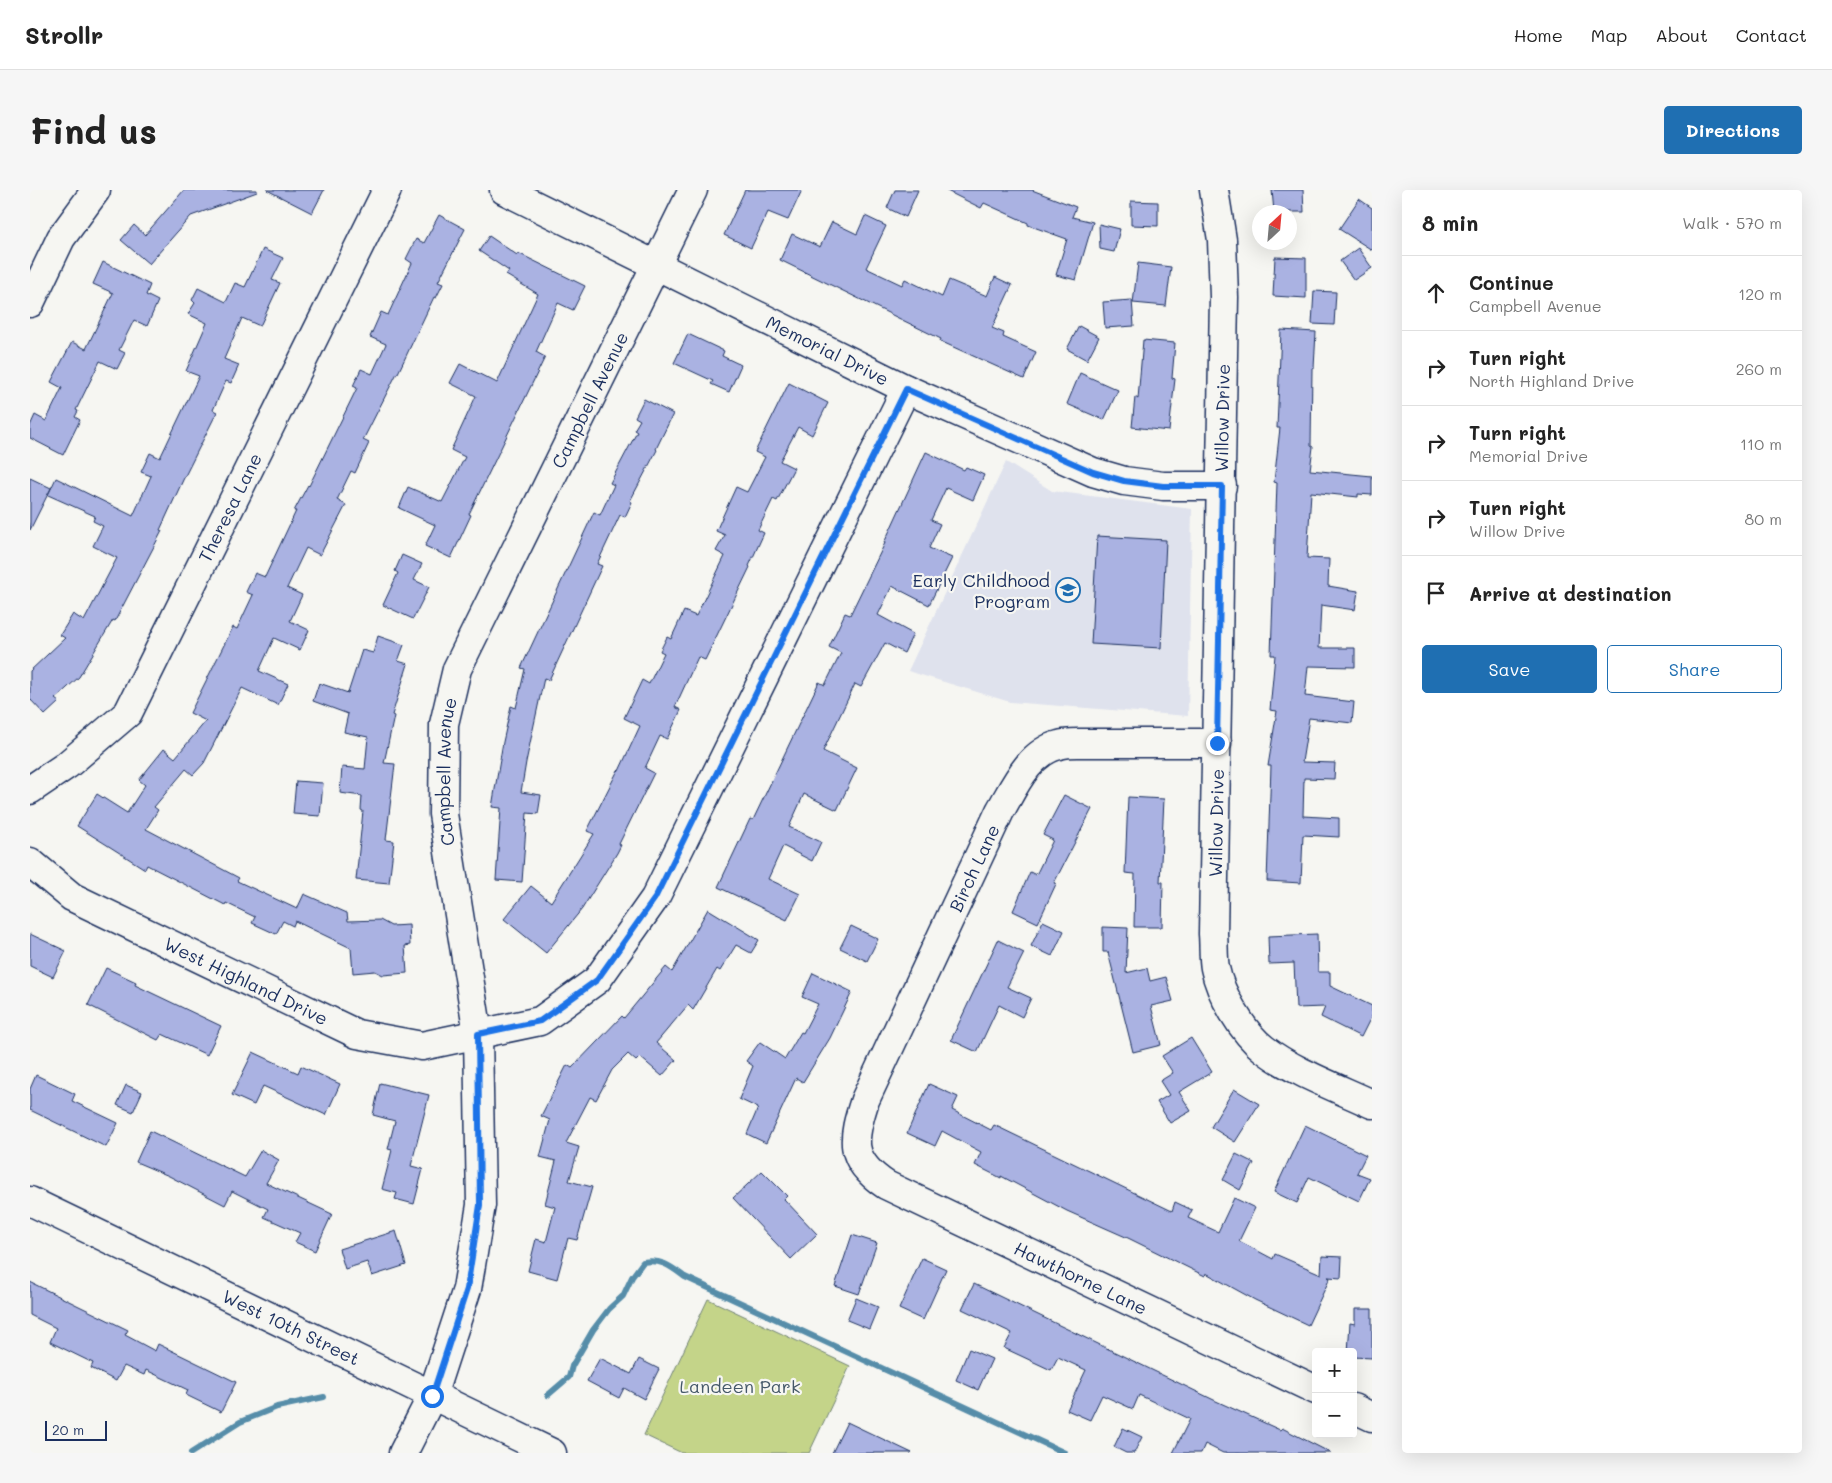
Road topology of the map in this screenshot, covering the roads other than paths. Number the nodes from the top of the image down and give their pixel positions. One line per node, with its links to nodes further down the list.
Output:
1 (96, 190): 7 (street)
2 (388, 190): 11 (street, Theresa Lane)
3 (504, 190): 6 (street, Memorial Drive)
4 (692, 190): 6 (street, Campbell Avenue)
5 (1214, 190): 9 (street, Willow Drive)
6 (656, 264): 8 (street, Memorial Drive); 13 (street, Campbell Avenue)
7 (30, 303)
8 (906, 389): 9 (street, Memorial Drive); 13 (street, West Highland Drive)
9 (1222, 486): 10 (street, Willow Drive)
10 (1217, 743): 14 (street, Willow Drive); 15 (street, Birch Lane)
11 (30, 790)
12 (30, 862): 13 (street, West Highland Drive)
13 (478, 1034): 18 (street, Campbell Avenue)
14 (1372, 1104)
15 (857, 1154): 17 (street, Hawthorne Lane)
16 (30, 1201): 18 (street, West 10th Street)
17 (1312, 1388)
18 (432, 1396): 21 (street, Campbell Avenue); 22 (street, West 10th Street)
19 (1357, 1410): 20 (street)
20 (1372, 1417)
21 (403, 1453)
22 (552, 1453)

